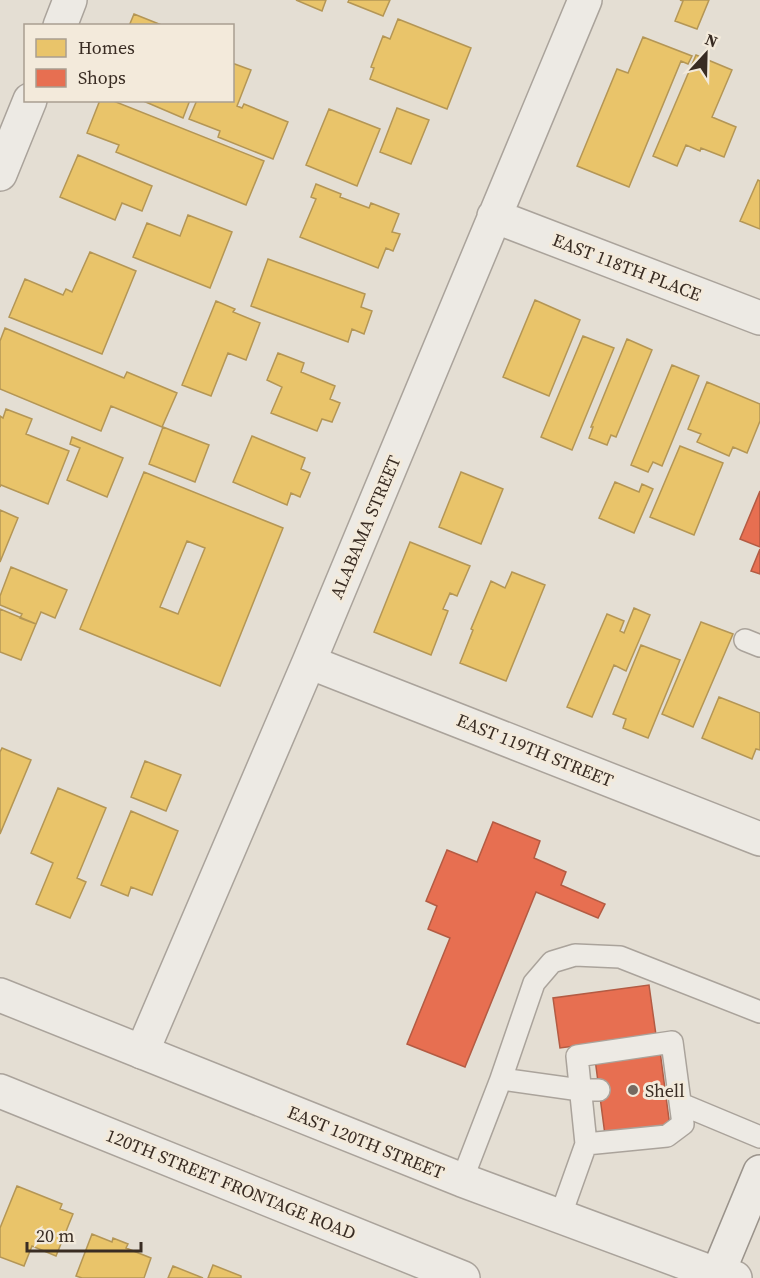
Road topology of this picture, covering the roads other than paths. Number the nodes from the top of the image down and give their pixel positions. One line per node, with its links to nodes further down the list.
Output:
1 (70, 0): 3 (street)
2 (585, 0): 6 (street, ALABAMA STREET)
3 (61, 24)
4 (29, 102): 5 (street)
5 (0, 174)
6 (494, 216): 7 (street, EAST 118TH PLACE); 8 (street, ALABAMA STREET)
7 (760, 318)
8 (309, 662): 9 (street, EAST 119TH STREET); 12 (street, ALABAMA STREET)
9 (760, 840)
10 (0, 995): 12 (street, EAST 120TH STREET)
11 (760, 1012): 13 (lane)
12 (142, 1052): 20 (street, EAST 120TH STREET)
13 (501, 1079): 15 (lane); 20 (lane)
14 (0, 1090): 23 (street, 120TH STREET FRONTAGE ROAD)
15 (590, 1090): 16 (lane); 18 (lane)
16 (674, 1091): 17 (lane); 18 (lane)
17 (760, 1137)
18 (586, 1144): 21 (lane)
19 (760, 1172): 22 (street)
20 (462, 1180): 21 (street, EAST 120TH STREET)
21 (560, 1217): 22 (street, EAST 120TH STREET)
22 (723, 1277)
23 (463, 1278)

